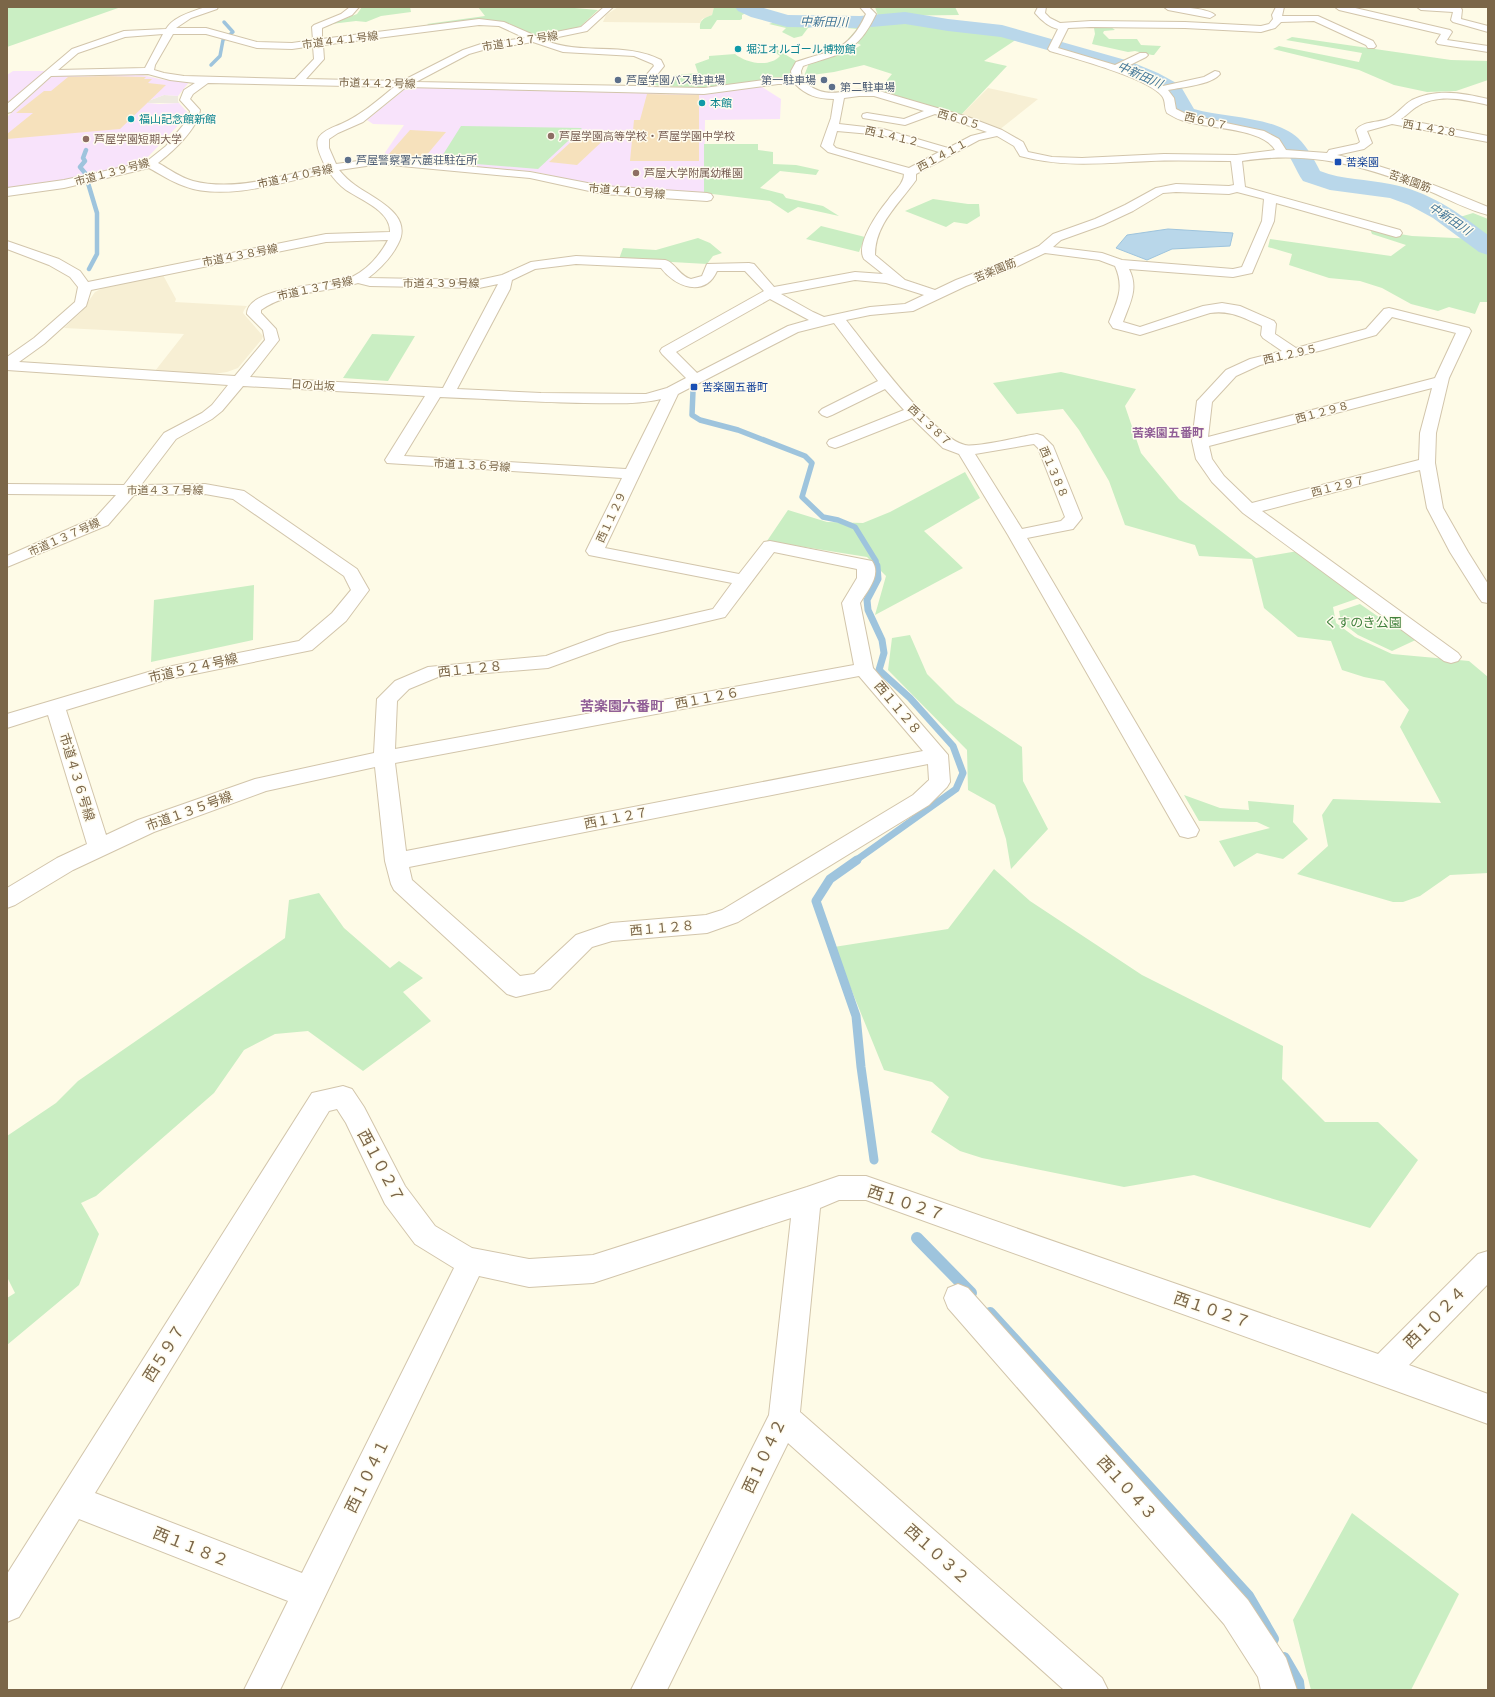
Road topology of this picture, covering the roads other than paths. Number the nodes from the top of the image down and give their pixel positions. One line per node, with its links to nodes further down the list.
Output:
1 (214, 7): 18 (street)
2 (355, 7): 20 (street)
3 (609, 7): 19 (street, 市道１３７号線)
4 (864, 7): 29 (street)
5 (1042, 7): 16 (street)
6 (1168, 7): 13 (street)
7 (1280, 7): 12 (street)
8 (1339, 7): 22 (street)
9 (1420, 7): 17 (street)
10 (1091, 13): 14 (street)
11 (1160, 15): 15 (street)
12 (1278, 19): 15 (street); 21 (street)
13 (1238, 21)
14 (1091, 24): 15 (street); 16 (street)
15 (1185, 25)
16 (1057, 26): 24 (street)
17 (1488, 29)
18 (171, 31): 20 (street, 市道４４１号線); 25 (street); 26 (street, 市道４４１号線)
19 (537, 39): 20 (street, 市道４４１号線); 31 (street, 市道１３７号線); 33 (street, 市道４４１号線)
20 (318, 43): 30 (street)
21 (1371, 46)
22 (1488, 49)
23 (1143, 55): 24 (street)
24 (1120, 66): 32 (street)
25 (149, 71): 26 (street, 市道４４２号線); 28 (street, 市道４４２号線)
26 (48, 73): 36 (street, 市道４４１号線)
27 (1215, 74): 32 (street)
28 (206, 80): 30 (street, 市道４４２号線); 49 (street, 市道１３９号線)
29 (797, 81): 33 (street, 市道４４２号線); 34 (street, 西６０５)
30 (298, 82): 31 (street, 市道４４２号線)
31 (404, 84): 33 (street, 市道４４２号線); 50 (street, 市道１３７号線)
32 (1166, 87): 46 (street, 西６０７)
33 (640, 89)
34 (839, 97): 37 (street, 西６０５); 38 (street)
35 (1488, 102): 39 (street)
36 (7, 110)
37 (933, 111): 38 (street); 42 (street, 西６０５)
38 (836, 114): 41 (street)
39 (1393, 120): 43 (street, 西１４２８); 47 (street)
40 (1478, 125): 43 (street, 西１４２８)
41 (833, 127): 45 (street, 西１４１２); 51 (street)
42 (998, 132): 45 (street, 西１４１１); 48 (street, 西６０５)
43 (1467, 134): 44 (street, 西１４２８)
44 (1488, 139)
45 (950, 152): 51 (street, 西１４１１)
46 (1287, 153): 47 (street, 苦楽園筋); 48 (street)
47 (1330, 157): 56 (street, 苦楽園筋)
48 (1236, 158): 52 (street)
49 (150, 164): 50 (street, 市道４４０号線); 53 (street, 市道１３９号線)
50 (331, 168): 54 (street, 市道４４０号線); 58 (street, 市道１３７号線)
51 (910, 172): 66 (street)
52 (1237, 188): 55 (street); 60 (street, 苦楽園筋)
53 (7, 192)
54 (707, 197)
55 (1270, 199): 57 (street); 63 (street)
56 (1488, 211)
57 (1396, 233)
58 (396, 236): 65 (street, 市道１３７号線); 67 (street, 市道４３８号線)
59 (7, 245): 61 (street)
60 (1043, 249): 63 (street); 69 (street, 苦楽園筋)
61 (29, 253): 62 (street); 67 (street)
62 (13, 260)
63 (1120, 264): 71 (street)
64 (506, 278): 65 (street, 市道４３９号線); 68 (street, 市道４３９号線); 78 (street, 市道１３６号線)
65 (357, 279): 75 (street, 市道１３７号線)
66 (900, 282): 68 (street); 69 (street)
67 (85, 287): 72 (street)
68 (771, 292): 70 (street); 74 (street)
69 (936, 295): 70 (street, 苦楽園筋)
70 (830, 319): 74 (street, 苦楽園筋); 76 (street, 西１３８７)
71 (1294, 353): 73 (street, 西１２９５); 83 (street, 西１２９５)
72 (7, 365): 75 (street, 日の出坂)
73 (1442, 378): 83 (street, 西１２９８); 85 (street, 西１２９５)
74 (695, 379): 77 (street, 苦楽園筋)
75 (240, 381): 78 (street, 日の出坂); 88 (street, 市道１３７号線)
76 (887, 382): 80 (street); 81 (street, 西１３８７)
77 (672, 391): 79 (street, 苦楽園筋); 86 (street, 西１１２９)
78 (442, 392): 79 (street, 日の出坂); 86 (street, 市道１３６号線)
79 (618, 400)
80 (827, 412)
81 (914, 412): 82 (street); 84 (street, 西１３８７)
82 (835, 443)
83 (1200, 444): 89 (street, 西１２９５)
84 (965, 451): 90 (street, 西１３８７); 90 (street, 西１３８８)
85 (1427, 463): 89 (street, 西１２９７); 94 (street, 西１２９５)
86 (631, 474): 92 (street, 西１１２９)
87 (7, 488): 88 (street, 市道４３７号線)
88 (129, 490): 91 (street, 市道１３７号線); 93 (street, 市道４３７号線)
89 (1249, 508): 95 (street, 西１２９５)
90 (1017, 535): 101 (street, 西１３８７)
91 (7, 562)
92 (742, 580): 96 (street, 西１１２８); 100 (street, 西１１２８)
93 (360, 590): 97 (street, 市道５２４号線)
94 (1488, 598)
95 (1451, 657)
96 (864, 669): 99 (street, 西１１２８); 100 (street, 西１１２６)
97 (55, 706): 98 (street, 市道５２４号線); 102 (street, 市道４３６号線)
98 (7, 721)
99 (938, 756): 103 (street, 西１１２７); 103 (street, 西１１２８)
100 (384, 758): 102 (street, 市道１３５号線); 103 (street)
101 (1188, 830)
102 (99, 848): 104 (street, 市道１３５号線)
103 (396, 861)
104 (7, 899)
105 (321, 1101): 107 (street, 西１０２７); 113 (street, 西５９７)
106 (806, 1200): 107 (street, 西１０２７); 110 (street, 西１０２７); 112 (street, 西１０４２)
107 (472, 1261): 114 (street, 西１０４１)
108 (1488, 1264): 110 (street, 西１０２４)
109 (958, 1298): 119 (street, 西１０４３)
110 (1383, 1370): 111 (street, 西１０２７)
111 (1488, 1409)
112 (784, 1418): 117 (street, 西１０４２); 118 (street, 西１０３２)
113 (73, 1500): 114 (street, 西１１８２); 115 (street, 西５９７)
114 (309, 1593): 116 (street, 西１０４１)
115 (7, 1605)
116 (262, 1690)
117 (649, 1690)
118 (1090, 1690)
119 (1279, 1690)

